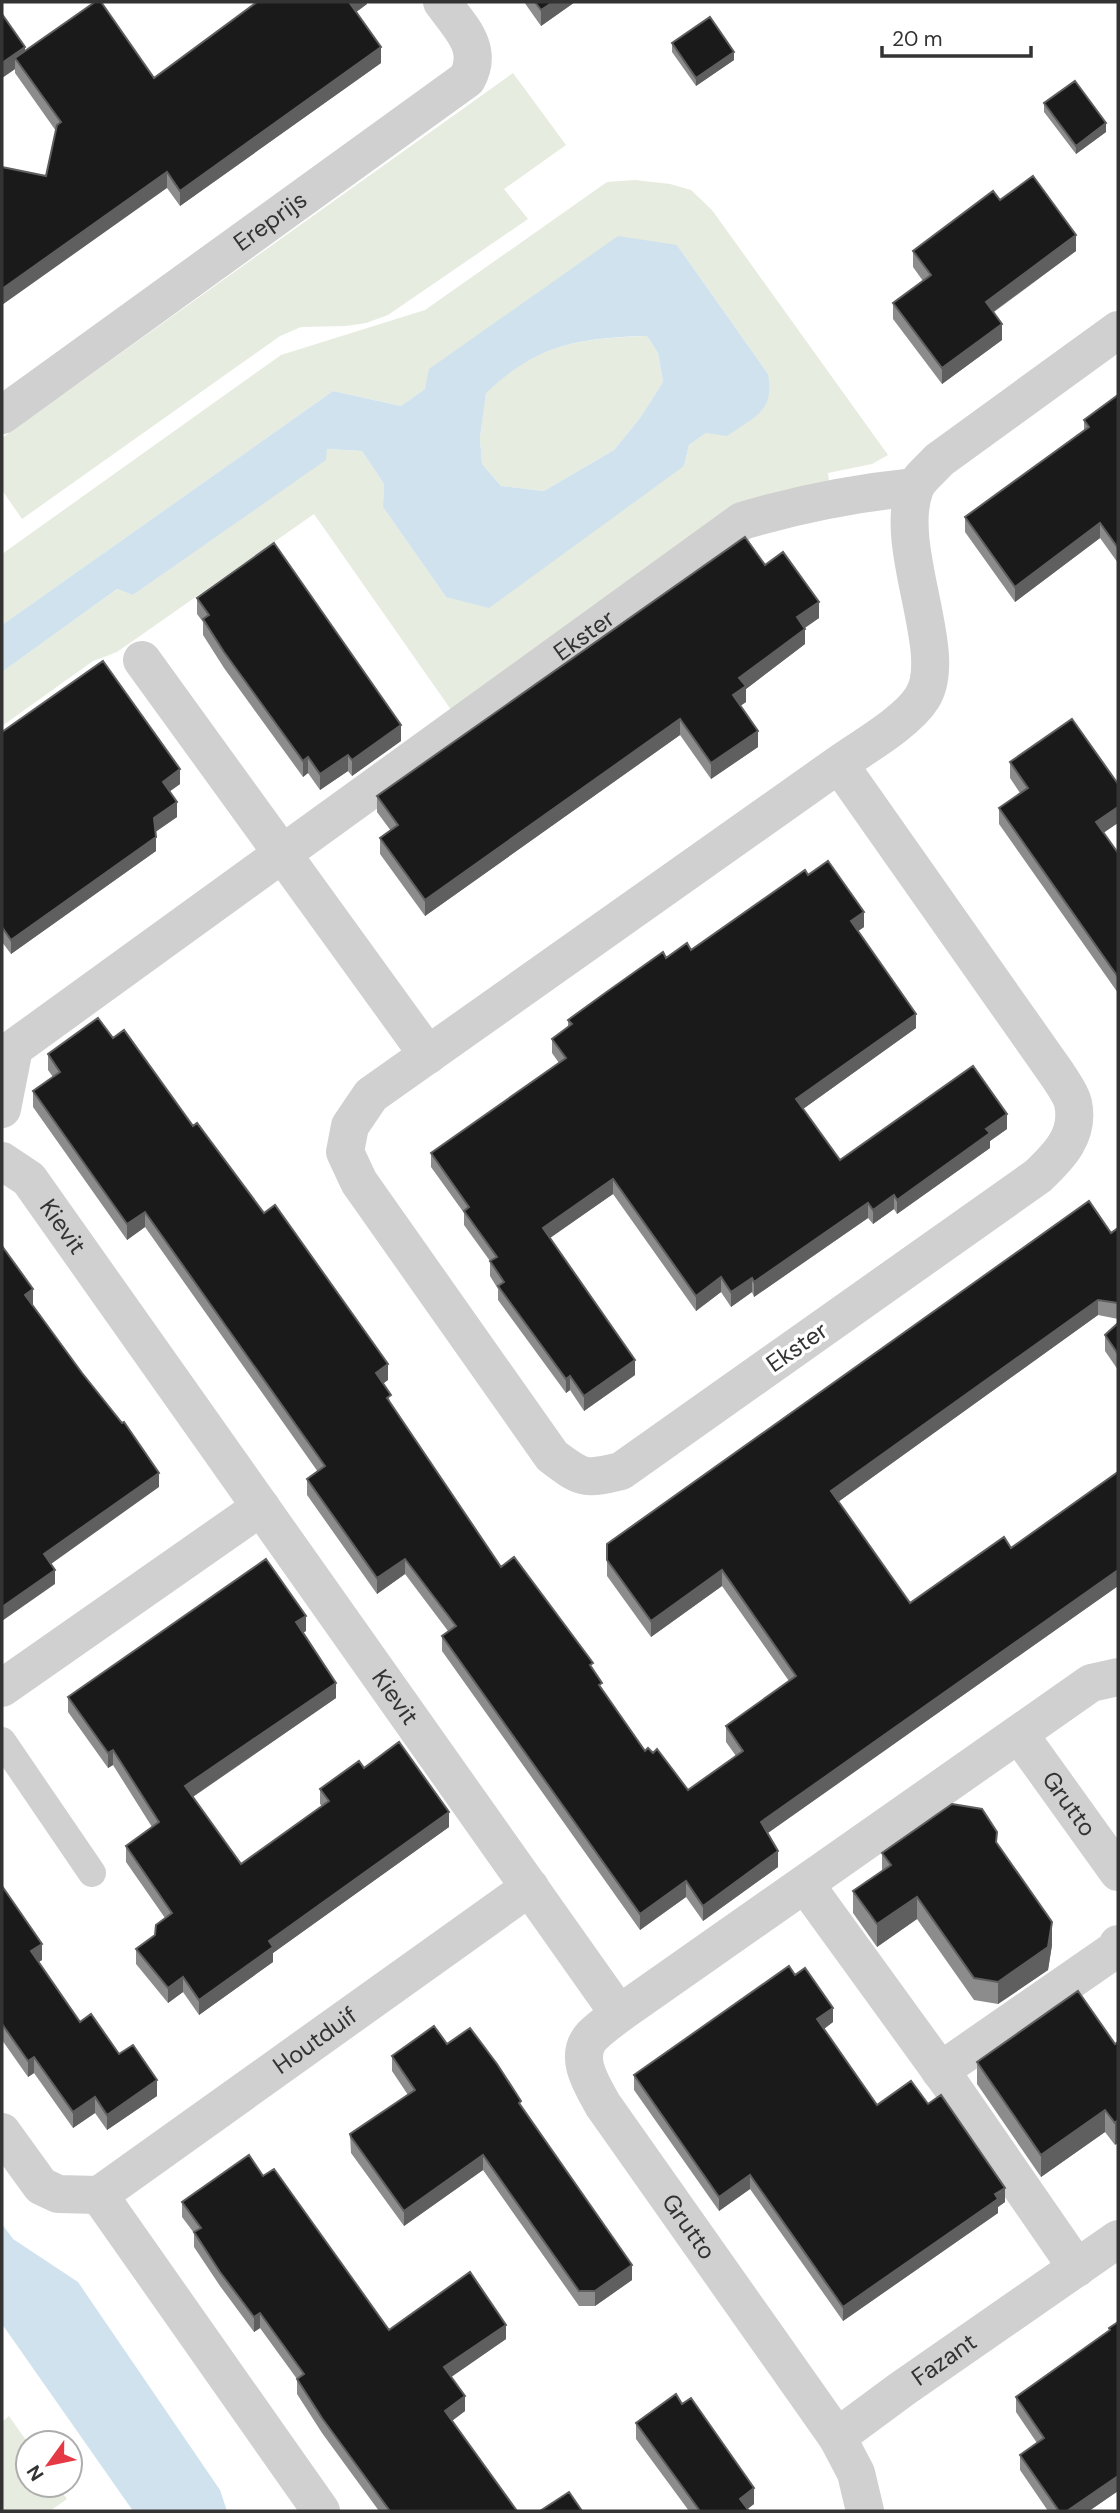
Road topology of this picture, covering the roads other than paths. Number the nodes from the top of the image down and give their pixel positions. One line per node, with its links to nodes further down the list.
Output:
1 (442, 2): 3 (street, Ereprijs)
2 (1118, 330): 4 (street)
3 (2, 415)
4 (915, 487): 6 (street, Ekster); 7 (street, Ekster)
5 (142, 660): 7 (street)
6 (839, 764): 8 (street, Ekster); 8 (street, Ekster)
7 (282, 853): 8 (street); 9 (street)
8 (428, 1055)
9 (2, 1109)
10 (2, 1161): 11 (street, Kievit)
11 (261, 1507): 13 (street); 19 (street, Kievit)
12 (1118, 1677): 14 (street, Grutto)
13 (2, 1688)
14 (1019, 1734): 16 (street, Grutto); 18 (street, Grutto)
15 (2, 1741): 17 (lane)
16 (1118, 1872)
17 (92, 1873)
18 (805, 1884): 21 (street, Grutto); 22 (street)
19 (530, 1887): 21 (street); 24 (street, Houtduif)
20 (1118, 1944): 22 (street)
21 (619, 2014): 27 (street, Grutto)
22 (940, 2071): 26 (street)
23 (2, 2132): 24 (street)
24 (99, 2195): 28 (street)
25 (1118, 2239): 26 (street, Fazant)
26 (1077, 2268): 27 (street, Fazant)
27 (836, 2437): 29 (street)
28 (321, 2511)
29 (865, 2511)

